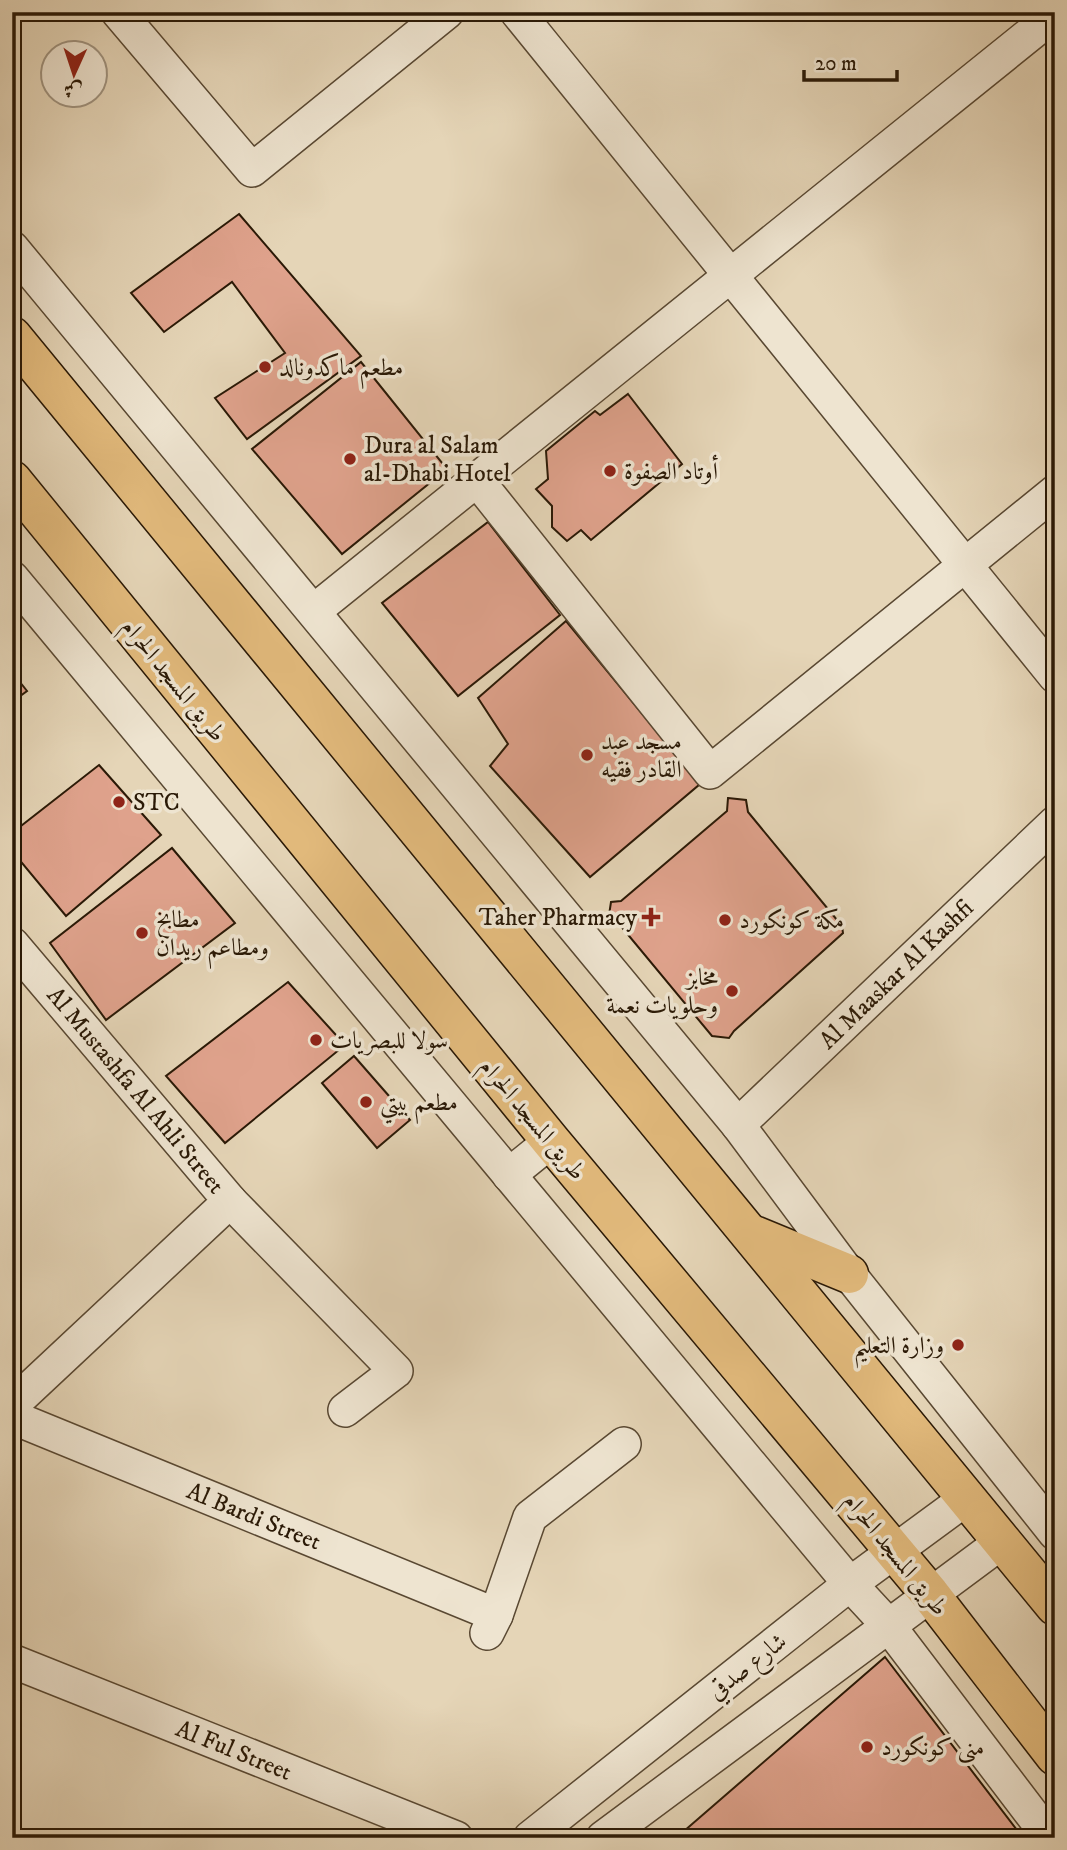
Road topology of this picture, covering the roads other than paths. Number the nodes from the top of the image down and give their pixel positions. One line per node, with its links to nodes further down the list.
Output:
1 (118, 12): 2 (street)
2 (447, 12)
3 (517, 12): 6 (street)
4 (1055, 14): 6 (street)
5 (12, 248): 13 (street)
6 (730, 276): 9 (street); 11 (street)
7 (12, 336): 21 (main road)
8 (12, 480): 18 (main road, طريق المسجد الحرام)
9 (477, 480): 11 (street); 13 (street)
10 (1055, 492): 11 (street)
11 (965, 565): 14 (street)
12 (12, 578): 19 (street)
13 (314, 611): 17 (street)
14 (1055, 676)
15 (1055, 823): 17 (street, Al Maaskar Al Kashfi)
16 (12, 944): 20 (street, Al Mustashfa Al Ahli Street)
17 (738, 1125): 22 (street)
18 (551, 1141): 19 (street); 30 (main road, طريق المسجد الحرام)
19 (509, 1175): 31 (street)
20 (230, 1201): 23 (street, Al Mustashfa Al Ahli Street); 24 (street)
21 (748, 1233): 22 (main road); 27 (main road)
22 (849, 1274): 28 (street)
23 (12, 1405)
24 (345, 1410)
25 (12, 1417): 26 (street, Al Bardi Street)
26 (624, 1444)
27 (967, 1498): 29 (main road); 30 (street, شارع صدقي)
28 (1053, 1526)
29 (1003, 1541): 32 (street, شارع صدقي); 33 (main road)
30 (894, 1551): 31 (street, شارع صدقي); 32 (main road, طريق المسجد الحرام)
31 (850, 1584): 34 (street); 38 (street, شارع صدقي)
32 (930, 1594): 34 (street, شارع صدقي); 36 (main road, طريق المسجد الحرام)
33 (1055, 1606)
34 (888, 1625): 39 (street, شارع صدقي); 40 (street)
35 (12, 1661): 37 (street, Al Ful Street)
36 (1055, 1756)
37 (456, 1838)
38 (530, 1838)
39 (603, 1838)
40 (1050, 1838)

